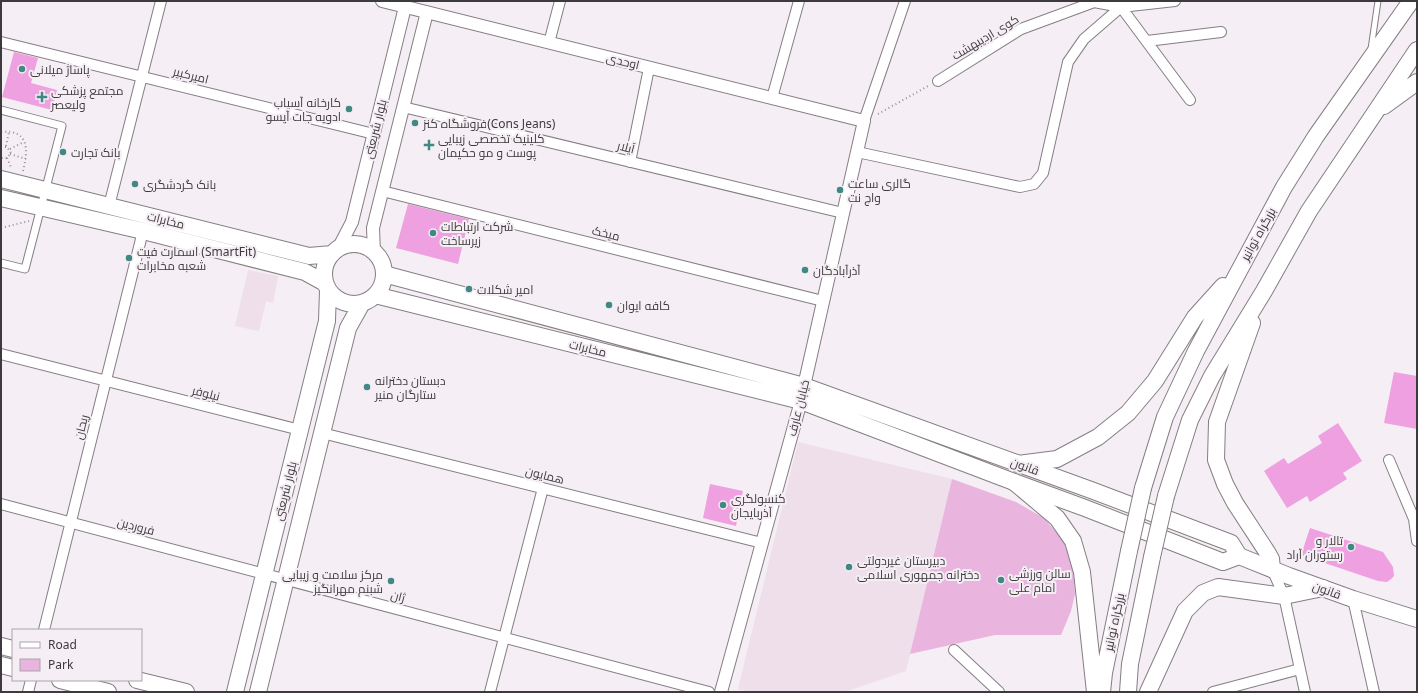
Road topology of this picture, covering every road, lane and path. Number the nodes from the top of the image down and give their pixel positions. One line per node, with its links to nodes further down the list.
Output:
1 (161, 1): 19 (street)
2 (560, 1): 15 (street)
3 (799, 1): 22 (street)
4 (905, 1): 27 (street)
5 (1175, 1): 10 (street, کوی اردیبهشت)
6 (1378, 1): 17 (lane)
7 (1411, 1): 17 (main road, بزرگراه توانیر)
8 (390, 2): 9 (street, اوحدی)
9 (406, 7): 11 (street, اوحدی); 30 (street, بلوار شریعتى)
10 (1120, 7): 13 (street); 20 (street, کوی اردیبهشت); 35 (street)
11 (427, 12): 15 (street, اوحدی); 24 (street, بلوار شریعتى)
12 (1221, 32): 13 (street)
13 (1147, 41): 23 (street)
14 (1, 42): 19 (street, امیرکبیر)
15 (549, 43): 18 (street, اوحدی)
16 (1417, 50): 26 (main road)
17 (1369, 60): 54 (main road, بزرگراه توانیر)
18 (649, 68): 22 (street, اوحدی); 40 (street)
19 (142, 76): 30 (street, امیرکبیر); 46 (street)
20 (938, 81): 27 (path)
21 (1417, 82): 26 (main road)
22 (772, 98): 27 (street, اوحدی)
23 (1190, 100)
24 (403, 107): 40 (street, آیلار); 44 (street, بلوار شریعتى)
25 (1, 110): 43 (street)
26 (1374, 113): 57 (main road)
27 (864, 121): 35 (street, خیابان عارف)
28 (1, 132): 29 (path)
29 (9, 132): 31 (path); 32 (path)
30 (374, 134): 51 (street, بلوار شریعتى)
31 (24, 142): 34 (path); 39 (path)
32 (6, 146): 33 (path); 34 (path)
33 (1, 147)
34 (10, 149): 36 (path)
35 (857, 152): 48 (street, خیابان عارف)
36 (10, 154): 38 (path); 39 (path)
37 (1, 158): 38 (path)
38 (7, 158): 42 (path)
39 (26, 159): 41 (path)
40 (630, 162): 48 (street, آیلار)
41 (23, 174)
42 (7, 175): 43 (main road, مخابرات)
43 (45, 190): 46 (main road, مخابرات); 47 (street)
44 (382, 191): 52 (street, بلوار شریعتى); 59 (street, میخک)
45 (1, 198): 47 (main road, مخابرات)
46 (109, 206): 51 (main road, مخابرات)
47 (39, 213): 49 (path); 50 (main road, مخابرات); 53 (street)
48 (843, 213): 59 (street, خیابان عارف)
49 (1, 228)
50 (143, 231): 56 (main road, مخابرات); 61 (street, ریحان)
51 (335, 251): 52 (main road); 56 (main road)
52 (374, 253): 55 (main road)
53 (1, 263)
54 (1239, 268): 66 (main road); 103 (main road, بزرگراه توانیر, bridge)
55 (384, 274): 58 (main road); 62 (main road, مخابرات)
56 (327, 286): 58 (main road); 63 (main road, بلوار شریعتى)
57 (1264, 291): 75 (main road); 104 (main road, بزرگراه توانیر, bridge)
58 (369, 299): 62 (main road, مخابرات); 64 (main road, بلوار شریعتى)
59 (823, 301): 62 (street, خیابان عارف)
60 (1, 354): 61 (street, نیلوفر)
61 (106, 381): 63 (street, نیلوفر); 71 (street, ریحان)
62 (802, 394): 66 (main road, قانون); 67 (main road, قانون); 73 (street, خیابان عارف)
63 (300, 430): 76 (main road, بلوار شریعتى)
64 (322, 433): 68 (street, همایون); 77 (main road, بلوار شریعتى)
65 (1389, 460): 70 (street)
66 (1018, 464): 74 (main road, قانون)
67 (1014, 482): 74 (main road, قانون); 102 (main road)
68 (544, 488): 73 (street, همایون); 83 (street)
69 (1, 504): 71 (street, فروردین)
70 (1415, 517): 72 (street)
71 (70, 522): 76 (street, فروردین); 82 (street, ریحان)
72 (1417, 541)
73 (762, 543): 100 (street, خیابان عارف)
74 (1239, 556): 75 (main road, قانون)
75 (1272, 569): 78 (main road, قانون); 79 (street)
76 (264, 574): 77 (street, فروردین); 96 (main road, بلوار شریعتى)
77 (286, 580): 83 (street, ژان); 97 (main road, بلوار شریعتى)
78 (1323, 588): 79 (main road); 80 (main road, قانون)
79 (1284, 596): 89 (street); 105 (main road)
80 (1353, 599): 81 (main road, قانون); 108 (street)
81 (1417, 619)
82 (44, 629)
83 (504, 638): 98 (street); 99 (street, ژان)
84 (1, 646): 85 (main road)
85 (12, 649)
86 (954, 650): 101 (street)
87 (1, 665): 88 (main road)
88 (12, 668)
89 (1300, 669): 106 (street); 107 (street)
90 (31, 681): 93 (street)
91 (64, 681): 94 (main road)
92 (142, 681): 95 (main road)
93 (28, 692)
94 (108, 692)
95 (186, 692)
96 (235, 692)
97 (258, 692)
98 (490, 692)
99 (709, 692)
100 (721, 692)
101 (999, 692)
102 (1095, 692)
103 (1102, 692)
104 (1128, 692)
105 (1148, 692)
106 (1213, 692)
107 (1305, 692)
108 (1374, 692)

